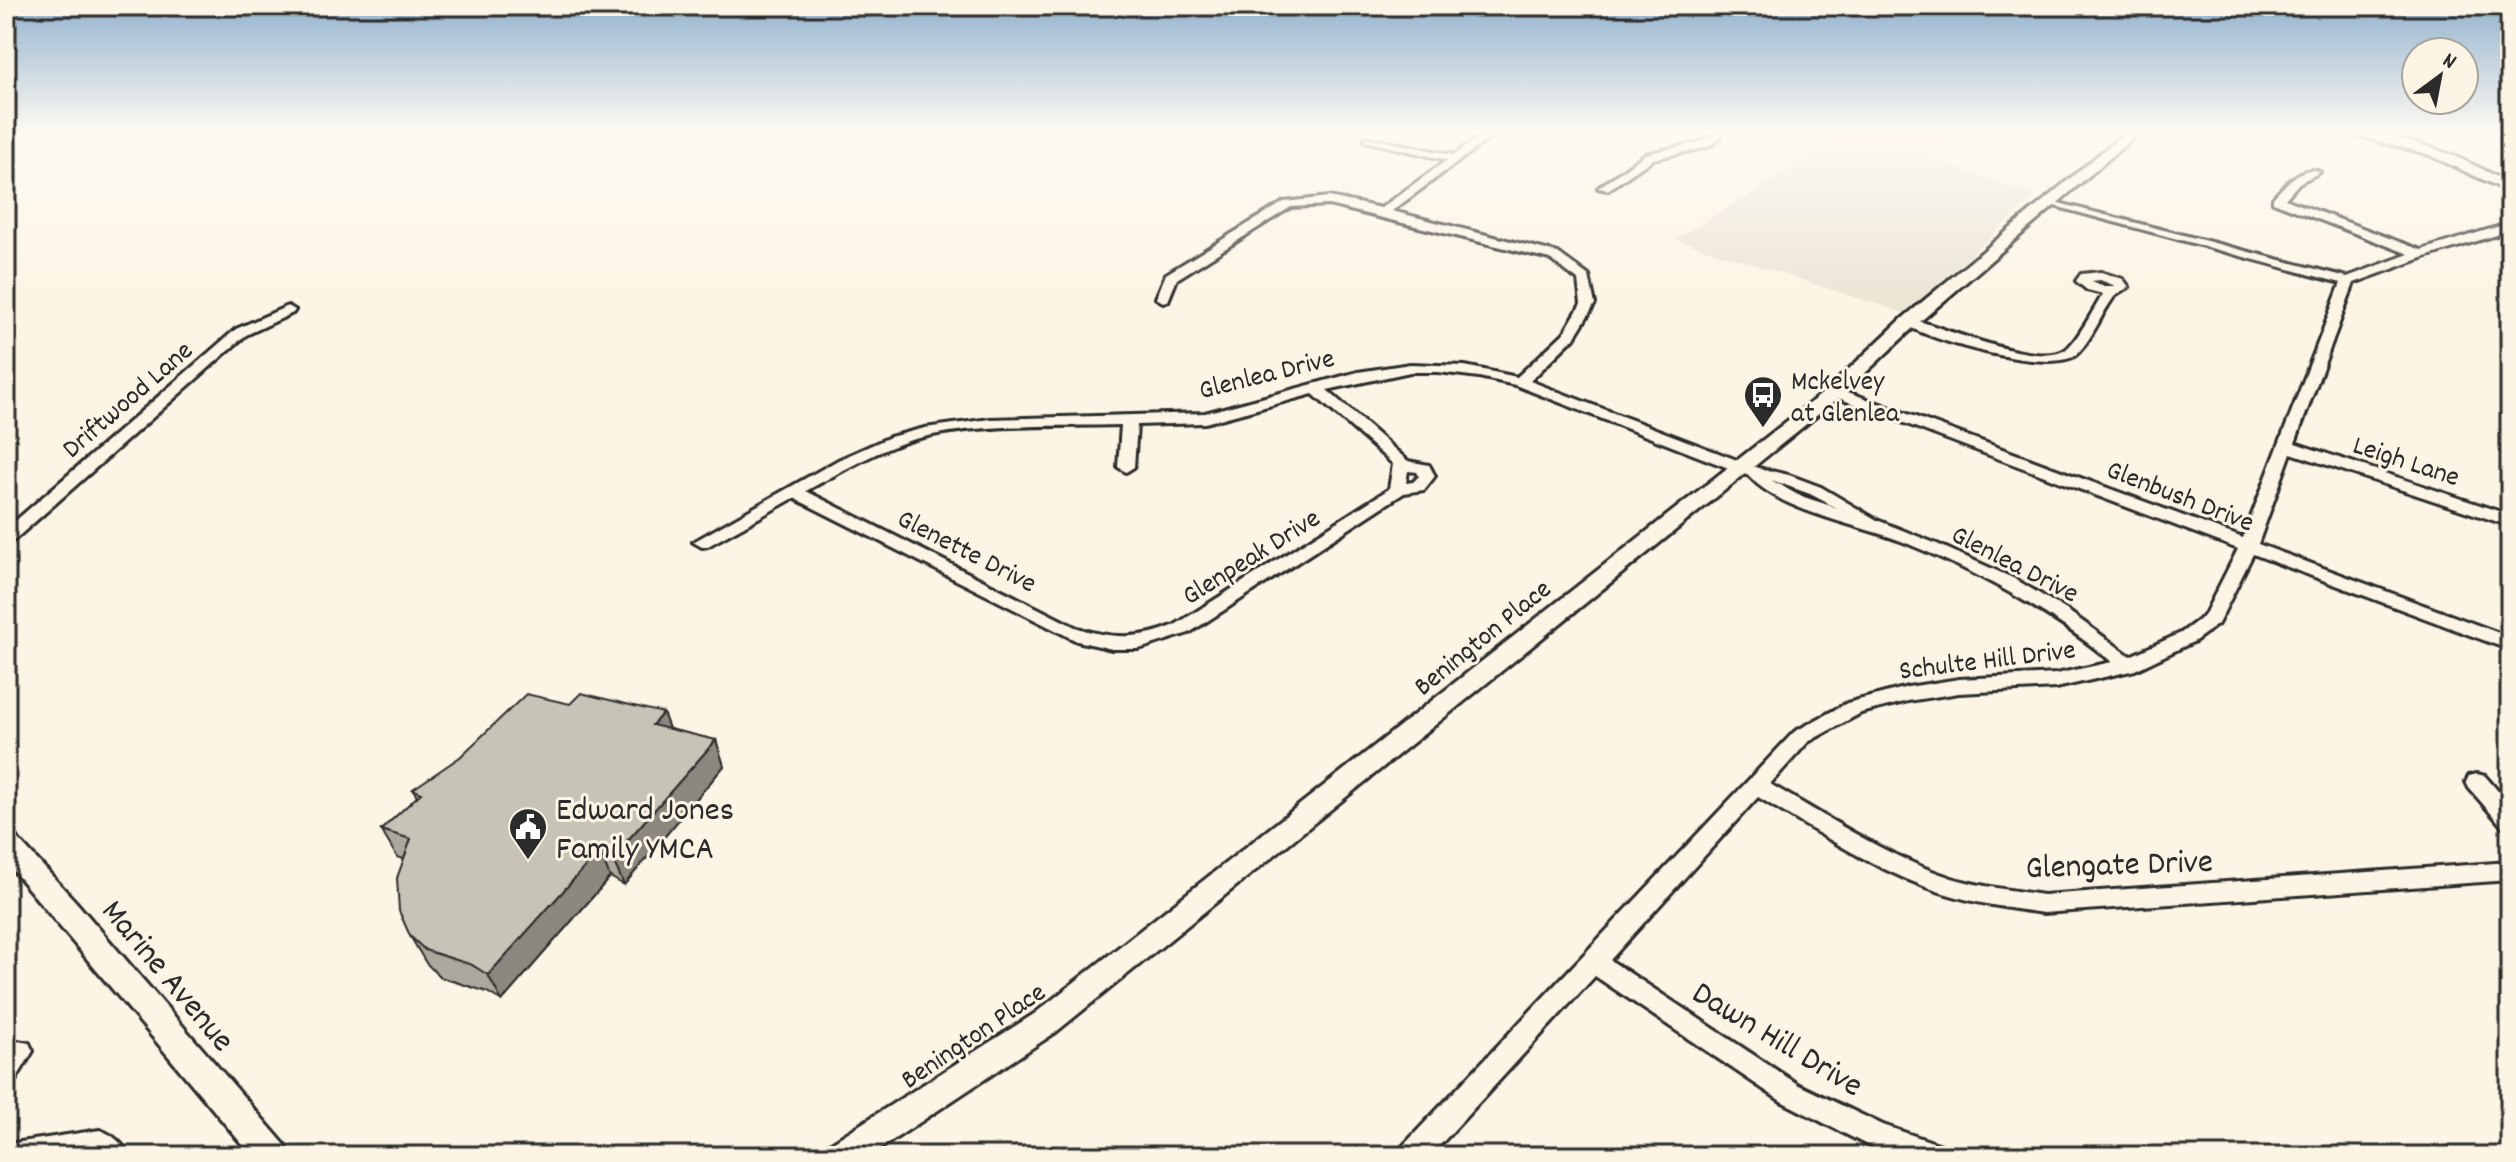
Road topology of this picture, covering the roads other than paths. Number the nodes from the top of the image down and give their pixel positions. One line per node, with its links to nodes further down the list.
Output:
1 (1418, 185): 7 (street)
2 (1607, 185): 5 (street)
3 (2069, 185): 6 (main road, Benington Place)
4 (2291, 185): 9 (street)
5 (1604, 188)
6 (2051, 202): 10 (street); 14 (main road, Benington Place)
7 (1383, 212): 12 (street); 15 (street)
8 (2510, 227): 9 (street)
9 (2421, 254): 10 (street)
10 (2348, 281): 19 (street, Schulte Hill Drive)
11 (2112, 291): 14 (street)
12 (1163, 298)
13 (288, 310): 26 (street, Driftwood Lane)
14 (1909, 322): 17 (main road, Benington Place)
15 (1520, 382): 16 (street, Glenlea Drive); 22 (street, Glenlea Drive)
16 (1317, 389): 18 (street, Glenlea Drive); 20 (street, Glenpeak Drive)
17 (1835, 392): 22 (main road, Benington Place); 28 (street, Glenbush Drive)
18 (1129, 422): 21 (street); 24 (street, Glenlea Drive)
19 (2287, 446): 25 (street, Leigh Lane); 28 (street, Schulte Hill Drive)
20 (1401, 465): 23 (street); 23 (street, Glenpeak Drive)
21 (1126, 467)
22 (1748, 470): 31 (street, Glenlea Drive); 42 (main road, Benington Place)
23 (1398, 488): 29 (street, Glenpeak Drive)
24 (794, 491): 27 (street, Glenlea Drive); 29 (street, Glenette Drive)
25 (2510, 521)
26 (6, 538)
27 (702, 542)
28 (2248, 547): 30 (street, Glenbush Drive); 31 (street, Schulte Hill Drive)
29 (1121, 644)
30 (2510, 644)
31 (2128, 665): 33 (street, Schulte Hill Drive)
32 (2477, 782): 34 (street)
33 (1756, 786): 36 (street, Glengate Drive); 37 (street, Schulte Hill Drive)
34 (2510, 820)
35 (6, 844): 41 (main road, Marine Avenue)
36 (2510, 871)
37 (1594, 962): 38 (street, Dawn Hill Drive); 43 (street, Schulte Hill Drive)
38 (1875, 1146): 44 (street, Dawn Hill Drive)
39 (14, 1156): 40 (street)
40 (115, 1156)
41 (273, 1156)
42 (840, 1156)
43 (1412, 1156)
44 (1937, 1156)

